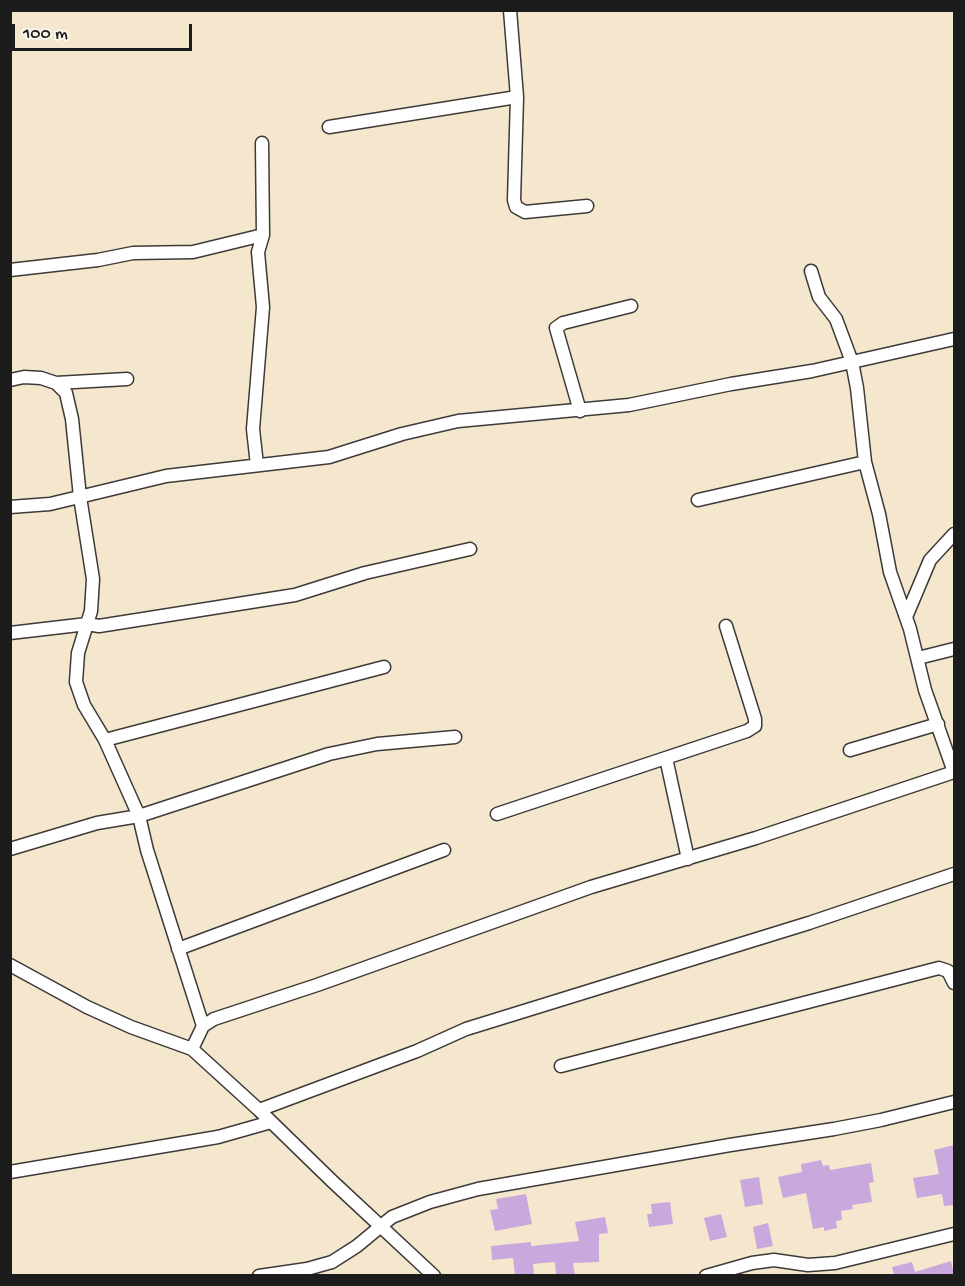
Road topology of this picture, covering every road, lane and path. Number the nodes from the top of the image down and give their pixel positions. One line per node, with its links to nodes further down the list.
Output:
1 (510, 10): 2 (street)
2 (516, 97): 3 (street); 5 (street)
3 (329, 127)
4 (262, 143): 6 (street)
5 (586, 206)
6 (263, 236): 7 (street); 17 (street)
7 (10, 270)
8 (811, 271): 11 (street)
9 (631, 306): 15 (street)
10 (954, 339): 11 (street)
11 (852, 362): 15 (street); 16 (street)
12 (127, 379): 14 (street)
13 (10, 380): 14 (street)
14 (56, 383): 18 (street)
15 (580, 411): 17 (street)
16 (865, 462): 19 (street); 23 (street)
17 (257, 465): 18 (street)
18 (80, 497): 20 (street); 24 (street)
19 (698, 500)
20 (10, 507)
21 (954, 534): 23 (street)
22 (470, 549): 24 (street)
23 (906, 617): 28 (street)
24 (87, 624): 26 (street); 32 (street)
25 (726, 626): 34 (street)
26 (10, 633)
27 (954, 649): 28 (street)
28 (918, 658): 30 (street)
29 (384, 667): 32 (street)
30 (938, 724): 33 (street); 35 (street)
31 (455, 737): 37 (street)
32 (105, 740): 37 (street)
33 (850, 750)
34 (666, 758): 36 (street); 40 (street)
35 (954, 772): 40 (street)
36 (497, 814)
37 (139, 816): 38 (street); 42 (street)
38 (10, 849)
39 (444, 850): 42 (street)
40 (687, 859): 45 (street)
41 (954, 874): 49 (street)
42 (178, 949): 45 (street)
43 (10, 965): 46 (street)
44 (954, 983): 47 (street)
45 (203, 1026): 46 (street)
46 (192, 1049): 49 (street)
47 (561, 1066)
48 (954, 1102): 52 (street)
49 (259, 1110): 50 (street)
50 (271, 1122): 51 (street); 52 (street)
51 (10, 1172)
52 (381, 1226): 54 (street); 55 (street)
53 (954, 1234): 56 (street)
54 (259, 1275)
55 (434, 1275)
56 (706, 1275)

